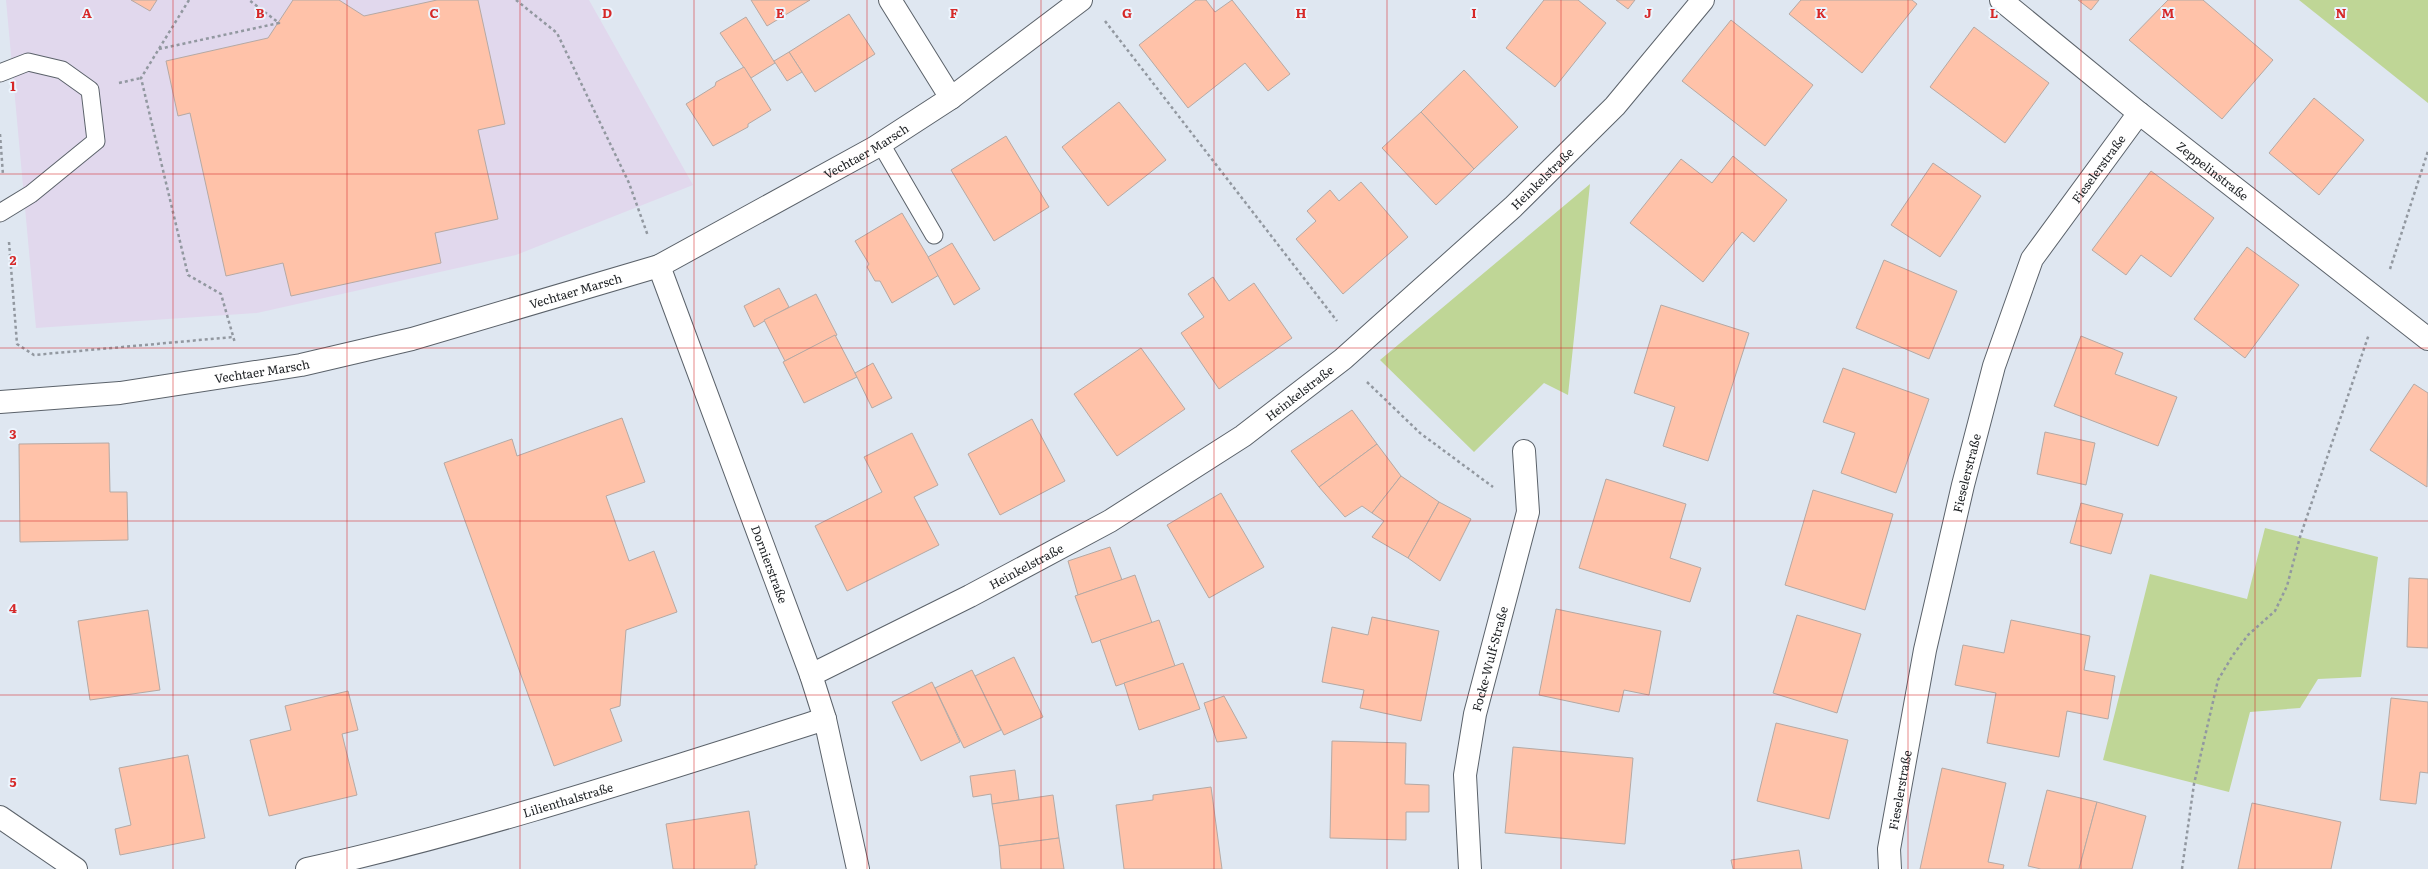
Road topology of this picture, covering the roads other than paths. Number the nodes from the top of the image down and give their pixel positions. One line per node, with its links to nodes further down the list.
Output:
1 (890, 0): 6 (street)
2 (1081, 0): 6 (street, Vechtaer Marsch)
3 (1703, 0): 15 (street, Heinkelstraße)
4 (2001, 0): 7 (street, Zeppelinstraße)
5 (0, 73): 9 (lane)
6 (951, 98): 8 (street, Vechtaer Marsch)
7 (2139, 113): 12 (street, Zeppelinstraße); 23 (street, Fieselerstraße)
8 (881, 144): 10 (lane); 11 (street, Vechtaer Marsch)
9 (3, 212)
10 (934, 235)
11 (659, 266): 13 (street, Vechtaer Marsch); 15 (street, Dornierstraße)
12 (2428, 339)
13 (0, 402)
14 (1524, 451): 22 (street, Focke-Wulf-Straße)
15 (811, 675): 16 (street, Dornierstraße)
16 (825, 719): 18 (street, Lilienthalstraße); 21 (street, Dornierstraße)
17 (0, 816): 19 (street)
18 (365, 863): 20 (street, Lilienthalstraße)
19 (76, 869)
20 (307, 869)
21 (858, 869)
22 (1470, 869)
23 (1890, 869)

